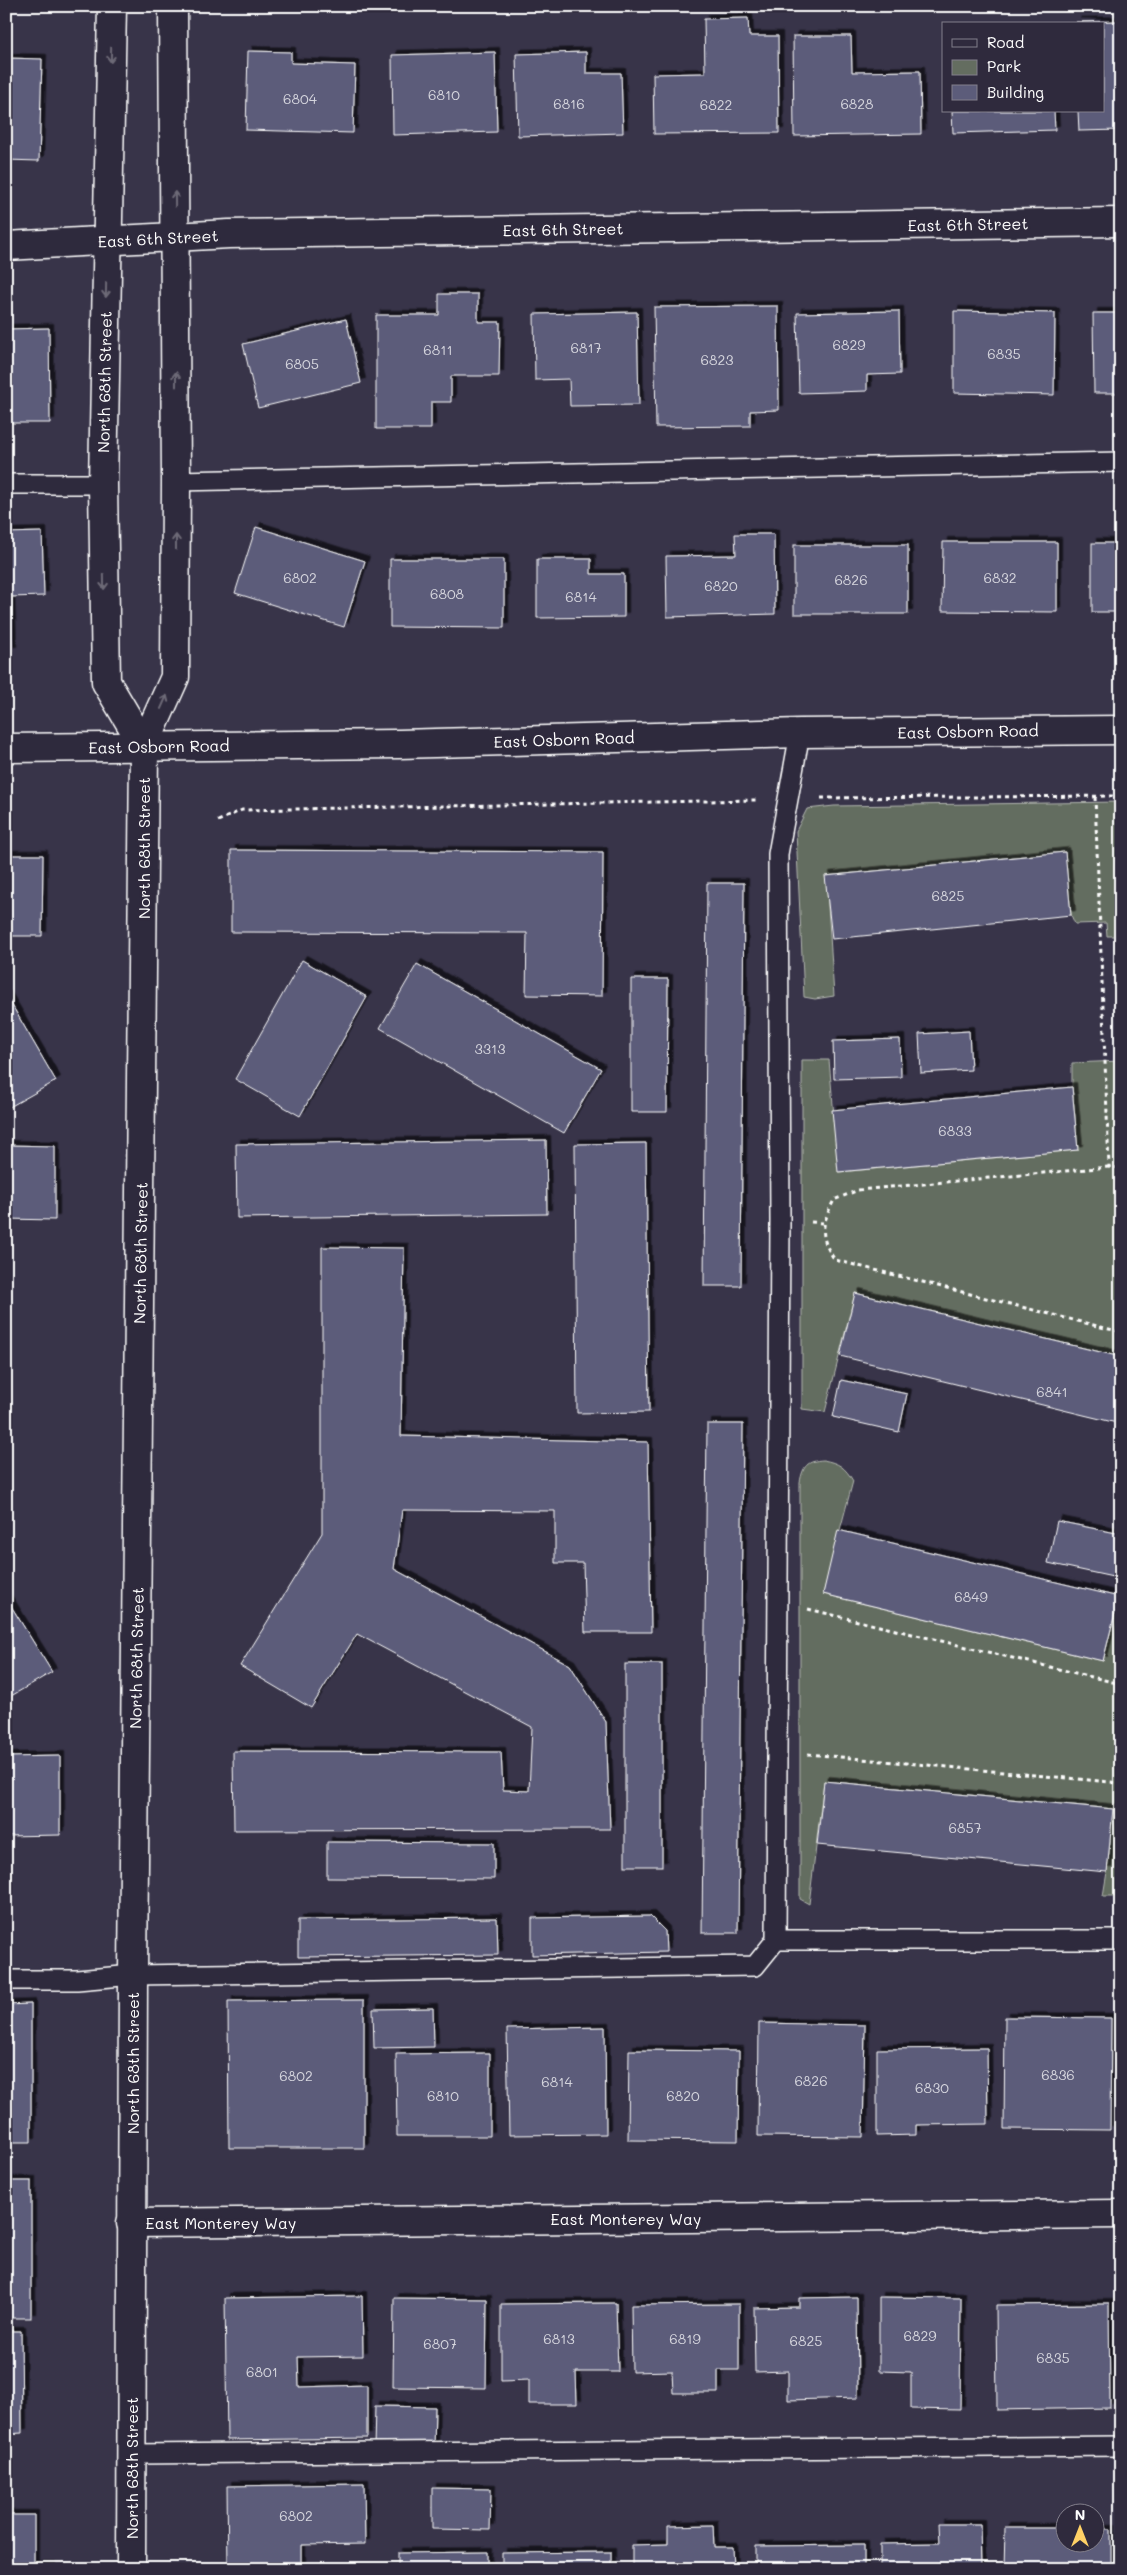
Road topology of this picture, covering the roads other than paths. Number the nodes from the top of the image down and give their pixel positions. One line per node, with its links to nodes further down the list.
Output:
1 (112, 6): 5 (main road, North 68th Street, one-way to 5)
2 (173, 6): 4 (main road, North 68th Street, one-way to 2)
3 (1121, 222): 4 (main road, East 6th Street)
4 (176, 237): 5 (main road, East 6th Street); 8 (main road, North 68th Street, one-way to 4)
5 (106, 241): 6 (main road, East 6th Street); 10 (main road, North 68th Street, one-way to 10)
6 (6, 246)
7 (1121, 462): 8 (lane)
8 (176, 482): 13 (main road, North 68th Street, one-way to 8)
9 (6, 484): 10 (lane)
10 (103, 484): 13 (main road, North 68th Street, one-way to 13)
11 (1121, 730): 12 (main road, East Osborn Road)
12 (800, 733): 13 (main road, East Osborn Road); 15 (lane)
13 (144, 746): 14 (main road, East Osborn Road); 17 (main road, North 68th Street)
14 (6, 748)
15 (776, 1940): 16 (lane); 17 (lane)
16 (1121, 1940)
17 (132, 1975): 18 (lane); 20 (main road, North 68th Street)
18 (6, 1980)
19 (1121, 2214): 20 (main road, East Monterey Way)
20 (131, 2223): 22 (main road, North 68th Street)
21 (1121, 2446): 22 (lane)
22 (131, 2454): 23 (main road, North 68th Street)
23 (131, 2569)

